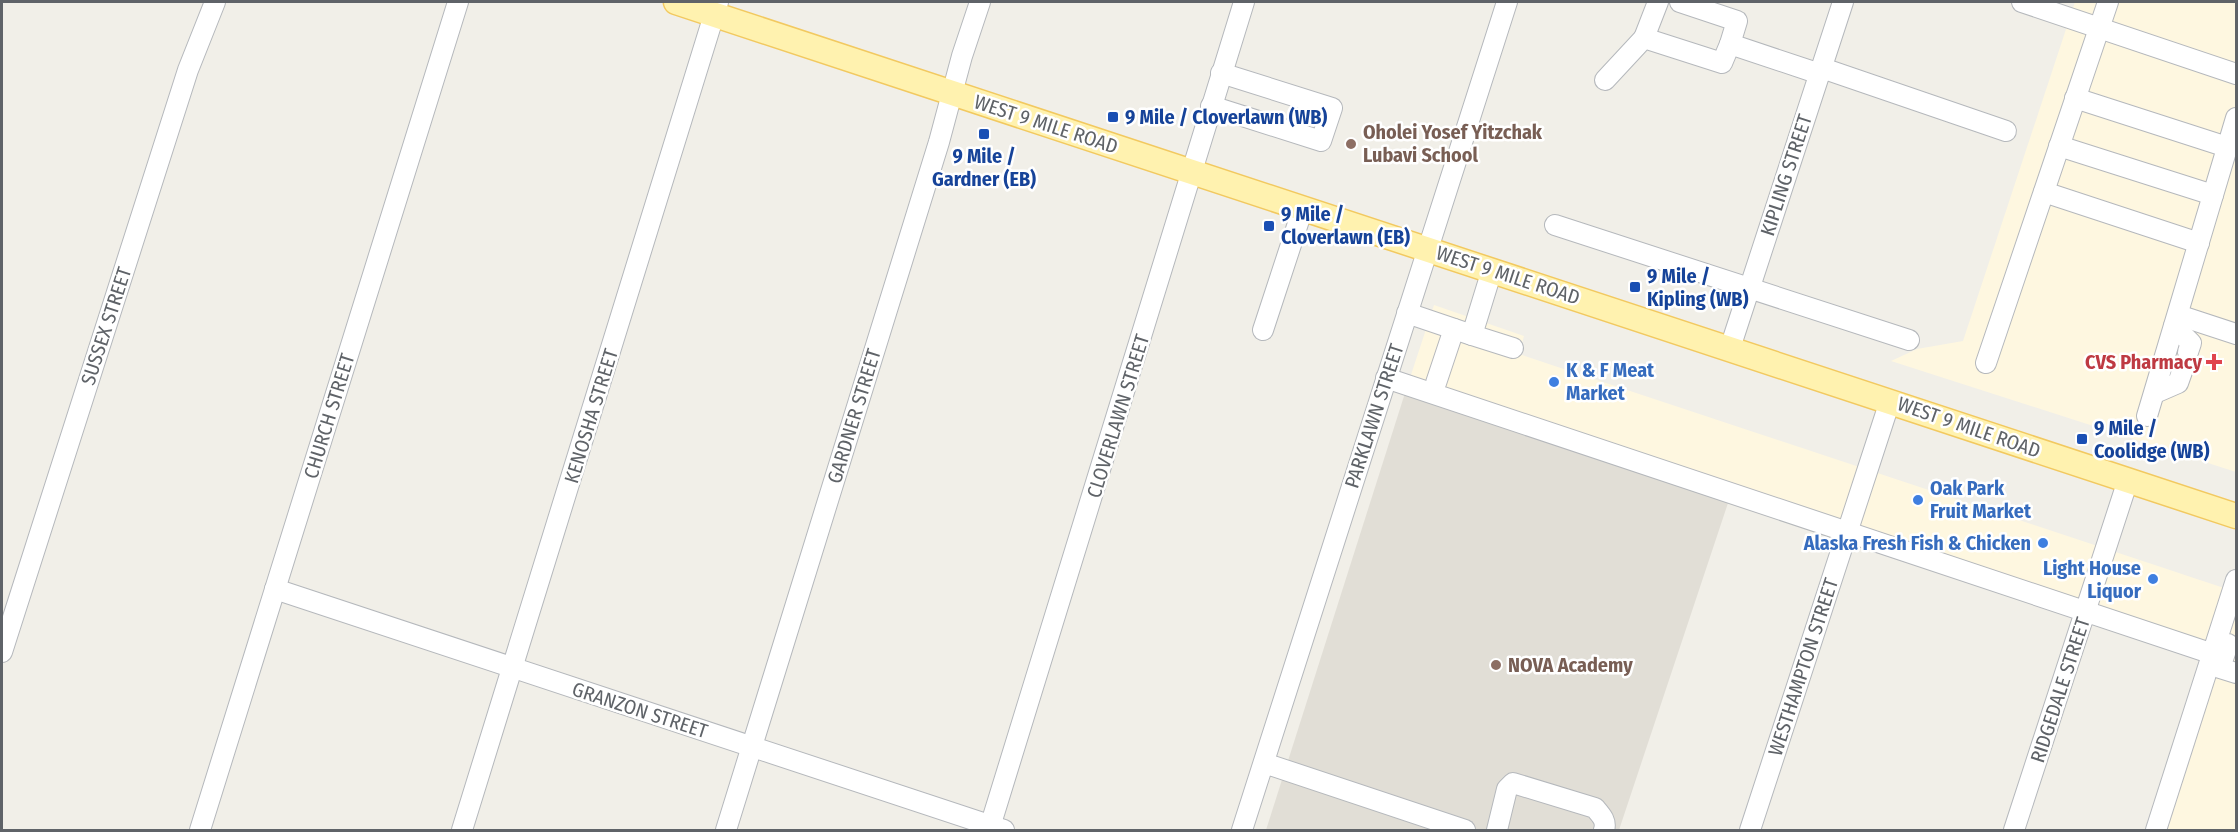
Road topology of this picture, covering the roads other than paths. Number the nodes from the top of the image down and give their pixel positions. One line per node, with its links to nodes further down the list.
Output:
1 (216, 2): 57 (street, SUSSEX STREET)
2 (458, 2): 54 (street, CHURCH STREET)
3 (676, 2): 12 (main road, WEST 9 MILE ROAD)
4 (980, 2): 20 (street, GARDNER STREET)
5 (1244, 2): 17 (street, CLOVERLAWN STREET)
6 (1507, 2): 33 (street, PARKLAWN STREET)
7 (1658, 2): 14 (street)
8 (1680, 2): 15 (street)
9 (1843, 2): 16 (street, KIPLING STREET)
10 (2022, 2): 13 (street)
11 (2108, 2): 13 (street)
12 (717, 8): 20 (main road, WEST 9 MILE ROAD); 59 (street, KENOSHA STREET)
13 (2090, 24): 18 (street); 21 (street)
14 (1644, 38): 15 (street); 19 (street)
15 (1730, 44): 16 (street)
16 (1821, 71): 24 (street); 35 (street, KIPLING STREET)
17 (1221, 73): 22 (street, CLOVERLAWN STREET); 22 (street)
18 (2236, 74)
19 (1605, 80)
20 (954, 93): 27 (main road, WEST 9 MILE ROAD); 61 (street, GARDNER STREET)
21 (2075, 98): 25 (street); 26 (street)
22 (1211, 106): 27 (street, CLOVERLAWN STREET)
23 (2236, 118): 26 (street)
24 (2006, 131)
25 (2059, 146): 28 (street); 29 (street)
26 (2227, 147): 29 (street)
27 (1192, 171): 30 (main road, WEST 9 MILE ROAD); 63 (street, CLOVERLAWN STREET)
28 (2044, 192): 32 (street); 44 (street)
29 (2213, 195): 32 (street)
30 (1303, 208): 33 (main road, WEST 9 MILE ROAD); 38 (street)
31 (1555, 225): 35 (street)
32 (2199, 243): 37 (street)
33 (1427, 249): 34 (main road, WEST 9 MILE ROAD); 36 (street, PARKLAWN STREET)
34 (1492, 270): 39 (street); 43 (main road, WEST 9 MILE ROAD)
35 (1749, 288): 41 (street); 43 (street, KIPLING STREET)
36 (1407, 313): 39 (street); 45 (street, PARKLAWN STREET)
37 (2176, 321): 40 (street); 47 (street); 47 (street)
38 (1263, 330)
39 (1463, 332): 42 (street); 46 (street)
40 (2236, 334)
41 (1909, 340)
42 (1513, 348)
43 (1730, 348): 48 (main road, WEST 9 MILE ROAD)
44 (1986, 363)
45 (1386, 378): 52 (street); 62 (street, PARKLAWN STREET)
46 (1436, 383)
47 (2155, 393): 49 (street)
48 (1890, 401): 50 (main road, WEST 9 MILE ROAD); 52 (street, WESTHAMPTON STREET)
49 (2147, 416)
50 (2128, 480): 51 (main road, WEST 9 MILE ROAD); 55 (street, RIDGEDALE STREET)
51 (2236, 516)
52 (1847, 531): 55 (street); 71 (street, WESTHAMPTON STREET)
53 (2236, 573): 58 (street)
54 (275, 589): 59 (street, GRANZON STREET); 65 (street, CHURCH STREET)
55 (2086, 610): 58 (street); 72 (street, RIDGEDALE STREET)
56 (2236, 622): 60 (street)
57 (2, 652)
58 (2213, 654): 73 (street)
59 (513, 668): 61 (street, GRANZON STREET); 66 (street, KENOSHA STREET)
60 (2236, 673)
61 (752, 746): 63 (street, GRANZON STREET); 67 (street, GARDNER STREET)
62 (1264, 763): 68 (street, PARKLAWN STREET); 69 (street)
63 (995, 829)
64 (1502, 829): 70 (street)
65 (200, 831)
66 (462, 831)
67 (726, 831)
68 (1242, 831)
69 (1464, 831)
70 (1604, 831)
71 (1750, 831)
72 (2013, 831)
73 (2156, 831)

